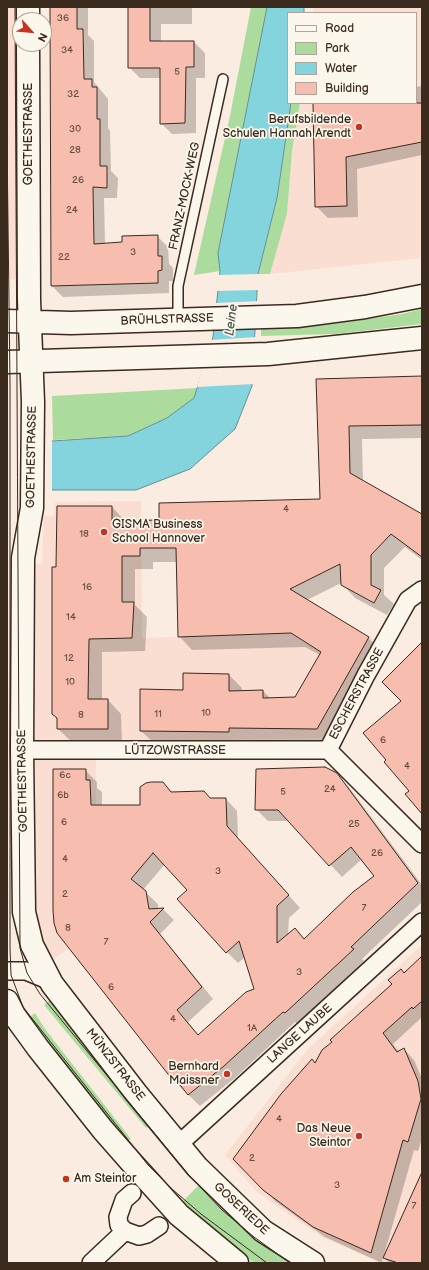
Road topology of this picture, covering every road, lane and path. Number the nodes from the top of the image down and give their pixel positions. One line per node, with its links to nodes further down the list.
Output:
1 (28, 52): 6 (street, GOETHESTRASSE)
2 (223, 79): 4 (lane, FRANZ-MOCK-WEG)
3 (422, 296): 4 (street, BRÜHLSTRASSE)
4 (178, 320): 6 (street, BRÜHLSTRASSE)
5 (7, 321): 6 (street, BRÜHLSTRASSE)
6 (30, 322): 9 (street, GOETHESTRASSE)
7 (422, 338): 9 (street)
8 (7, 362): 9 (street)
9 (32, 362): 11 (street, GOETHESTRASSE)
10 (422, 590): 12 (street, ESCHERSTRASSE)
11 (22, 750): 12 (street, LÜTZOWSTRASSE); 13 (street, GOETHESTRASSE)
12 (328, 750): 14 (street, ESCHERSTRASSE)
13 (15, 840): 17 (street, GOETHESTRASSE)
14 (422, 844)
15 (422, 922): 19 (street, LANGE LAUBE)
16 (7, 971): 17 (street)
17 (51, 983): 19 (street, MÜNZSTRASSE)
18 (7, 1001): 24 (street)
19 (178, 1145): 25 (street, GOSERIEDE)
20 (132, 1193): 22 (street)
21 (159, 1226): 22 (street)
22 (125, 1231): 23 (street)
23 (91, 1263)
24 (237, 1263)
25 (313, 1263)

